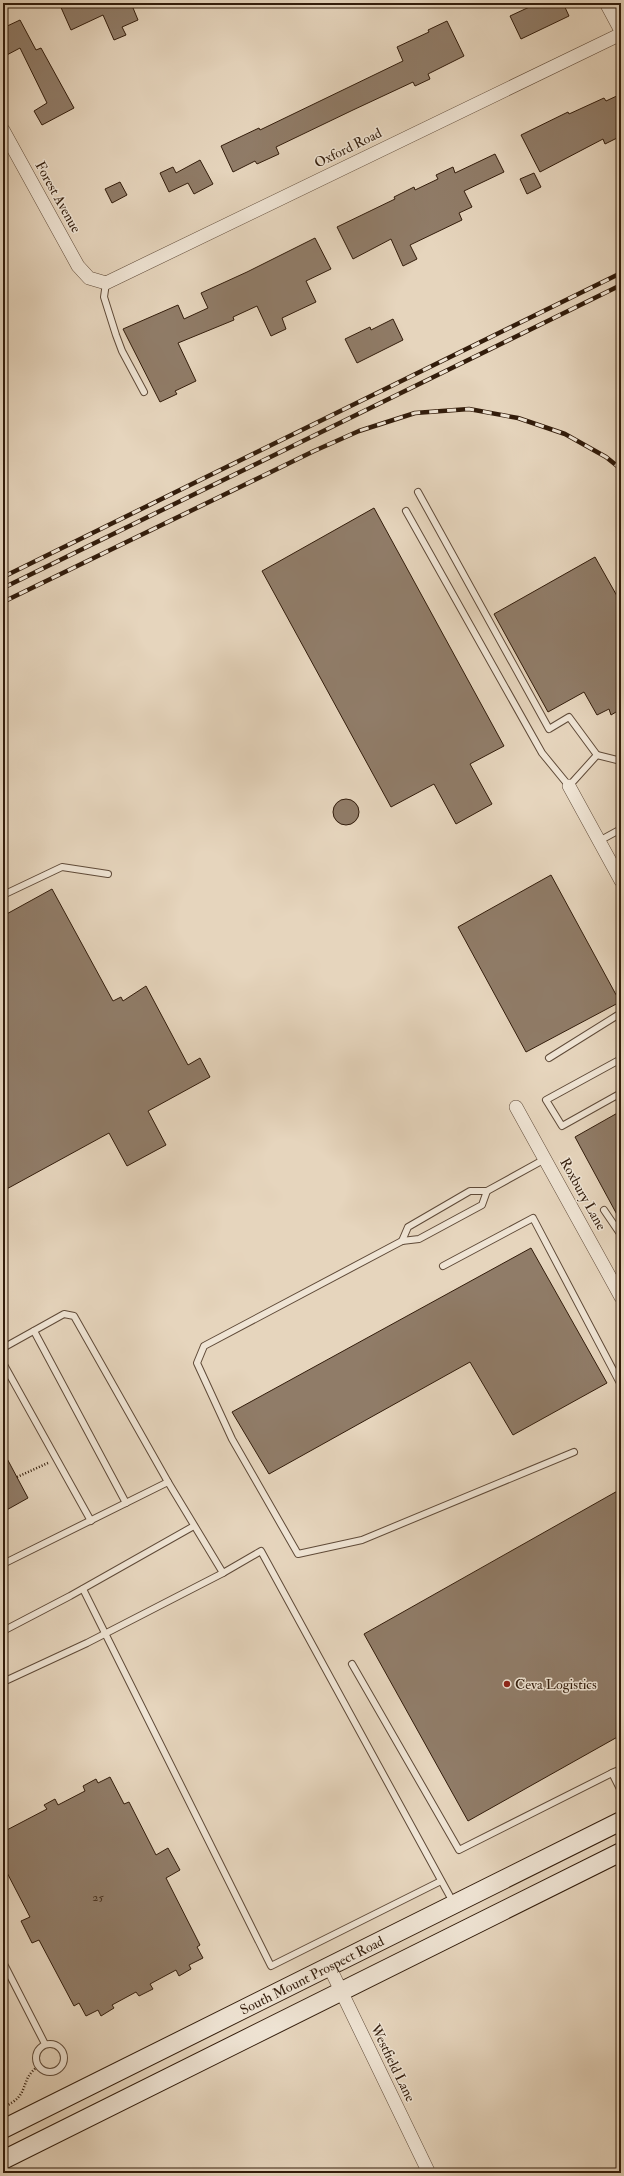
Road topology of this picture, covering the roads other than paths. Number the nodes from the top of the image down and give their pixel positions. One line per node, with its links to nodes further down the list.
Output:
1 (606, 3): 2 (street)
2 (621, 31)
3 (621, 34): 5 (street, Oxford Road)
4 (3, 130): 5 (street, Forest Avenue)
5 (106, 283): 6 (lane)
6 (144, 392)
7 (418, 492): 9 (lane)
8 (406, 511): 11 (lane)
9 (597, 756): 10 (lane); 11 (lane)
10 (621, 761)
11 (569, 786): 13 (street)
12 (621, 829): 13 (lane)
13 (599, 841): 15 (street)
14 (108, 874): 16 (lane)
15 (621, 881)
16 (3, 895)
17 (621, 1013): 18 (lane)
18 (549, 1058)
19 (621, 1059): 20 (lane)
20 (621, 1093)
21 (516, 1107): 22 (street, Roxbury Lane)
22 (545, 1159): 23 (lane); 28 (street, Roxbury Lane)
23 (487, 1191): 26 (lane); 26 (lane)
24 (604, 1210): 25 (lane)
25 (621, 1235)
26 (402, 1241): 33 (lane)
27 (443, 1266): 32 (lane)
28 (621, 1297)
29 (34, 1331): 30 (lane); 34 (lane); 35 (lane)
30 (3, 1348)
31 (3, 1363): 36 (lane)
32 (621, 1385)
33 (574, 1452)
34 (168, 1482): 35 (lane); 37 (lane)
35 (126, 1503): 36 (lane)
36 (91, 1521): 38 (lane)
37 (194, 1526): 39 (lane); 40 (lane)
38 (3, 1564)
39 (223, 1573): 42 (lane); 50 (lane)
40 (83, 1589): 41 (lane); 42 (lane)
41 (3, 1631)
42 (106, 1633): 44 (lane); 50 (lane)
43 (352, 1664): 46 (lane)
44 (3, 1682)
45 (621, 1769): 46 (lane)
46 (612, 1774): 47 (lane)
47 (621, 1791)
48 (621, 1821): 51 (main road, South Mount Prospect Road)
49 (621, 1852): 54 (main road, South Mount Prospect Road)
50 (441, 1881): 51 (lane)
51 (454, 1904): 53 (main road, South Mount Prospect Road)
52 (3, 1962): 55 (lane)
53 (329, 1966): 54 (street, Westfield Lane); 56 (main road, South Mount Prospect Road)
54 (341, 1992): 57 (main road, South Mount Prospect Road); 58 (street, Westfield Lane)
55 (45, 2044): 55 (lane)
56 (3, 2129)
57 (3, 2160)
58 (429, 2173)

